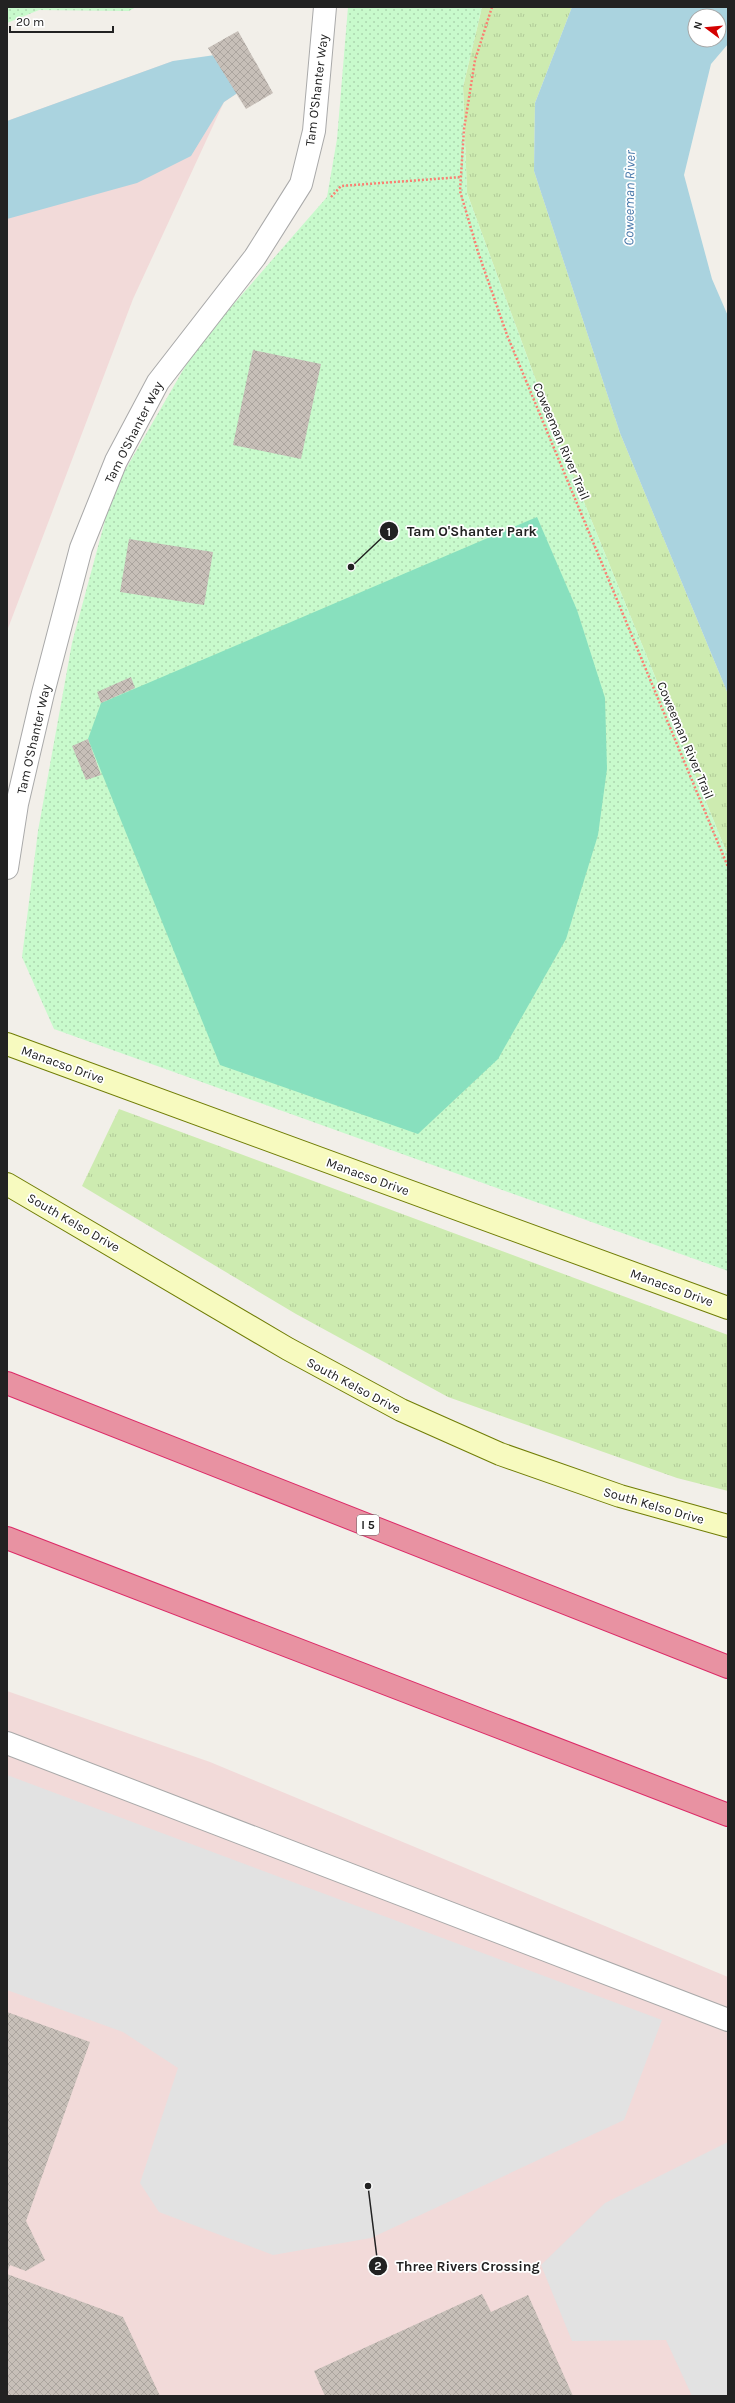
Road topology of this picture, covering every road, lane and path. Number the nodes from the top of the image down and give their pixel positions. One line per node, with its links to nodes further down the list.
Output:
1 (325, 7): 6 (street, Tam O'Shanter Way)
2 (492, 7): 3 (path, Coweeman River Trail)
3 (461, 177): 4 (path); 5 (path, Coweeman River Trail)
4 (331, 197)
5 (728, 867)
6 (7, 868)
7 (7, 1044): 9 (main road, Manacso Drive)
8 (7, 1184): 11 (main road, South Kelso Drive)
9 (728, 1308)
10 (7, 1383): 13 (highway, I 5)
11 (728, 1526)
12 (7, 1538): 15 (highway)
13 (728, 1667)
14 (7, 1743): 16 (street)
15 (728, 1815)
16 (728, 2020)

